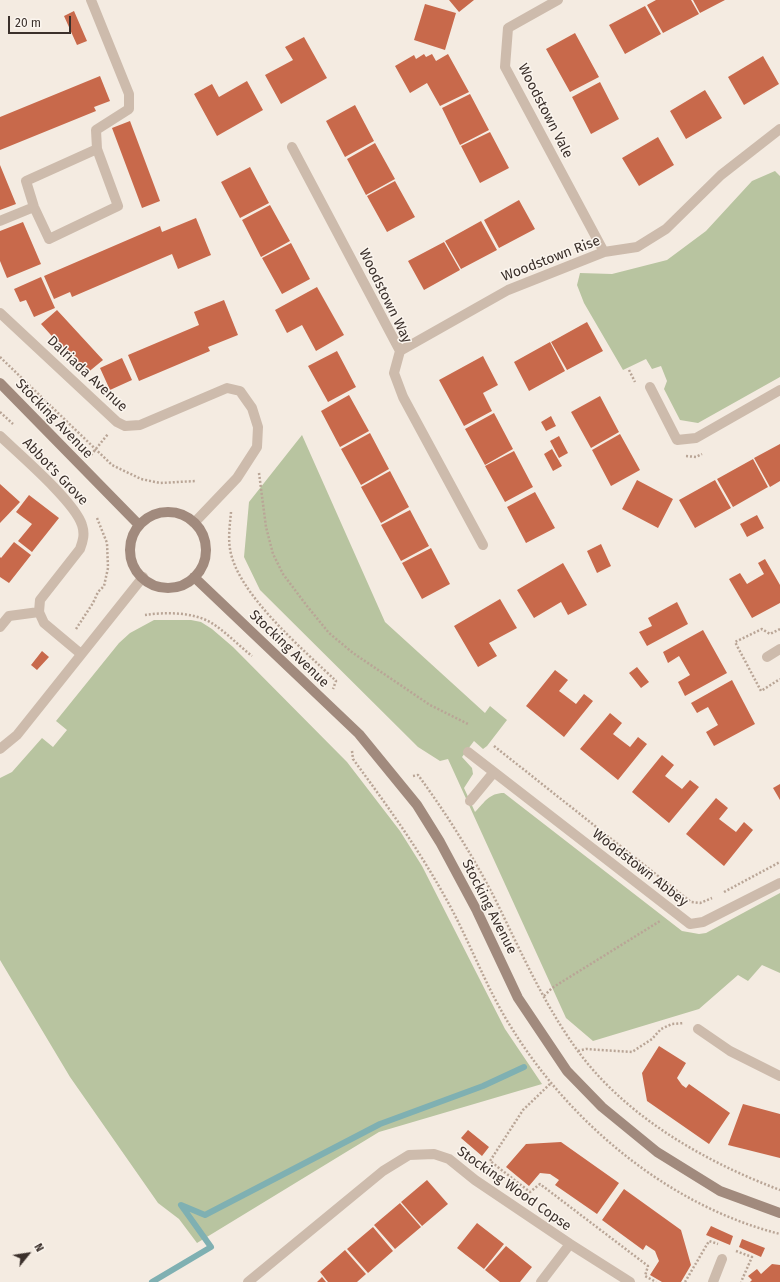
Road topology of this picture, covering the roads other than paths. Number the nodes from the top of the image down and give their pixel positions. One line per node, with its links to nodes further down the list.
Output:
1 (91, 0): 5 (street)
2 (558, 0): 8 (street, Woodstown Vale)
3 (778, 133): 8 (street, Woodstown Rise)
4 (292, 147): 10 (street, Woodstown Way)
5 (97, 149): 6 (street); 6 (street)
6 (34, 207): 7 (street)
7 (0, 221)
8 (604, 252): 10 (street, Woodstown Rise)
9 (0, 313): 15 (street, Dalriada Avenue)
10 (400, 350): 17 (street, Woodstown Way)
11 (0, 383): 16 (street, Stocking Avenue)
12 (650, 387): 13 (street)
13 (780, 390)
14 (0, 436): 20 (street, Abbot's Grove)
15 (194, 523): 16 (street); 19 (street)
16 (139, 525): 18 (street)
17 (483, 545)
18 (143, 577): 19 (street); 23 (street)
19 (194, 577): 32 (street, Stocking Avenue)
20 (39, 612): 21 (street); 23 (street)
21 (0, 626)
22 (780, 649): 24 (street)
23 (81, 654): 25 (street)
24 (767, 656)
25 (0, 749)
26 (468, 752): 27 (street, Woodstown Abbey)
27 (494, 772): 28 (street); 29 (street, Woodstown Abbey)
28 (470, 801)
29 (780, 883)
30 (698, 1029): 31 (street)
31 (780, 1076)
32 (780, 1213)
33 (570, 1244): 35 (street, Stocking Wood Copse); 36 (street); 37 (street, Stocking Wood Copse)
34 (722, 1259): 38 (street)
35 (248, 1282)
36 (541, 1282)
37 (630, 1282)
38 (713, 1282)

